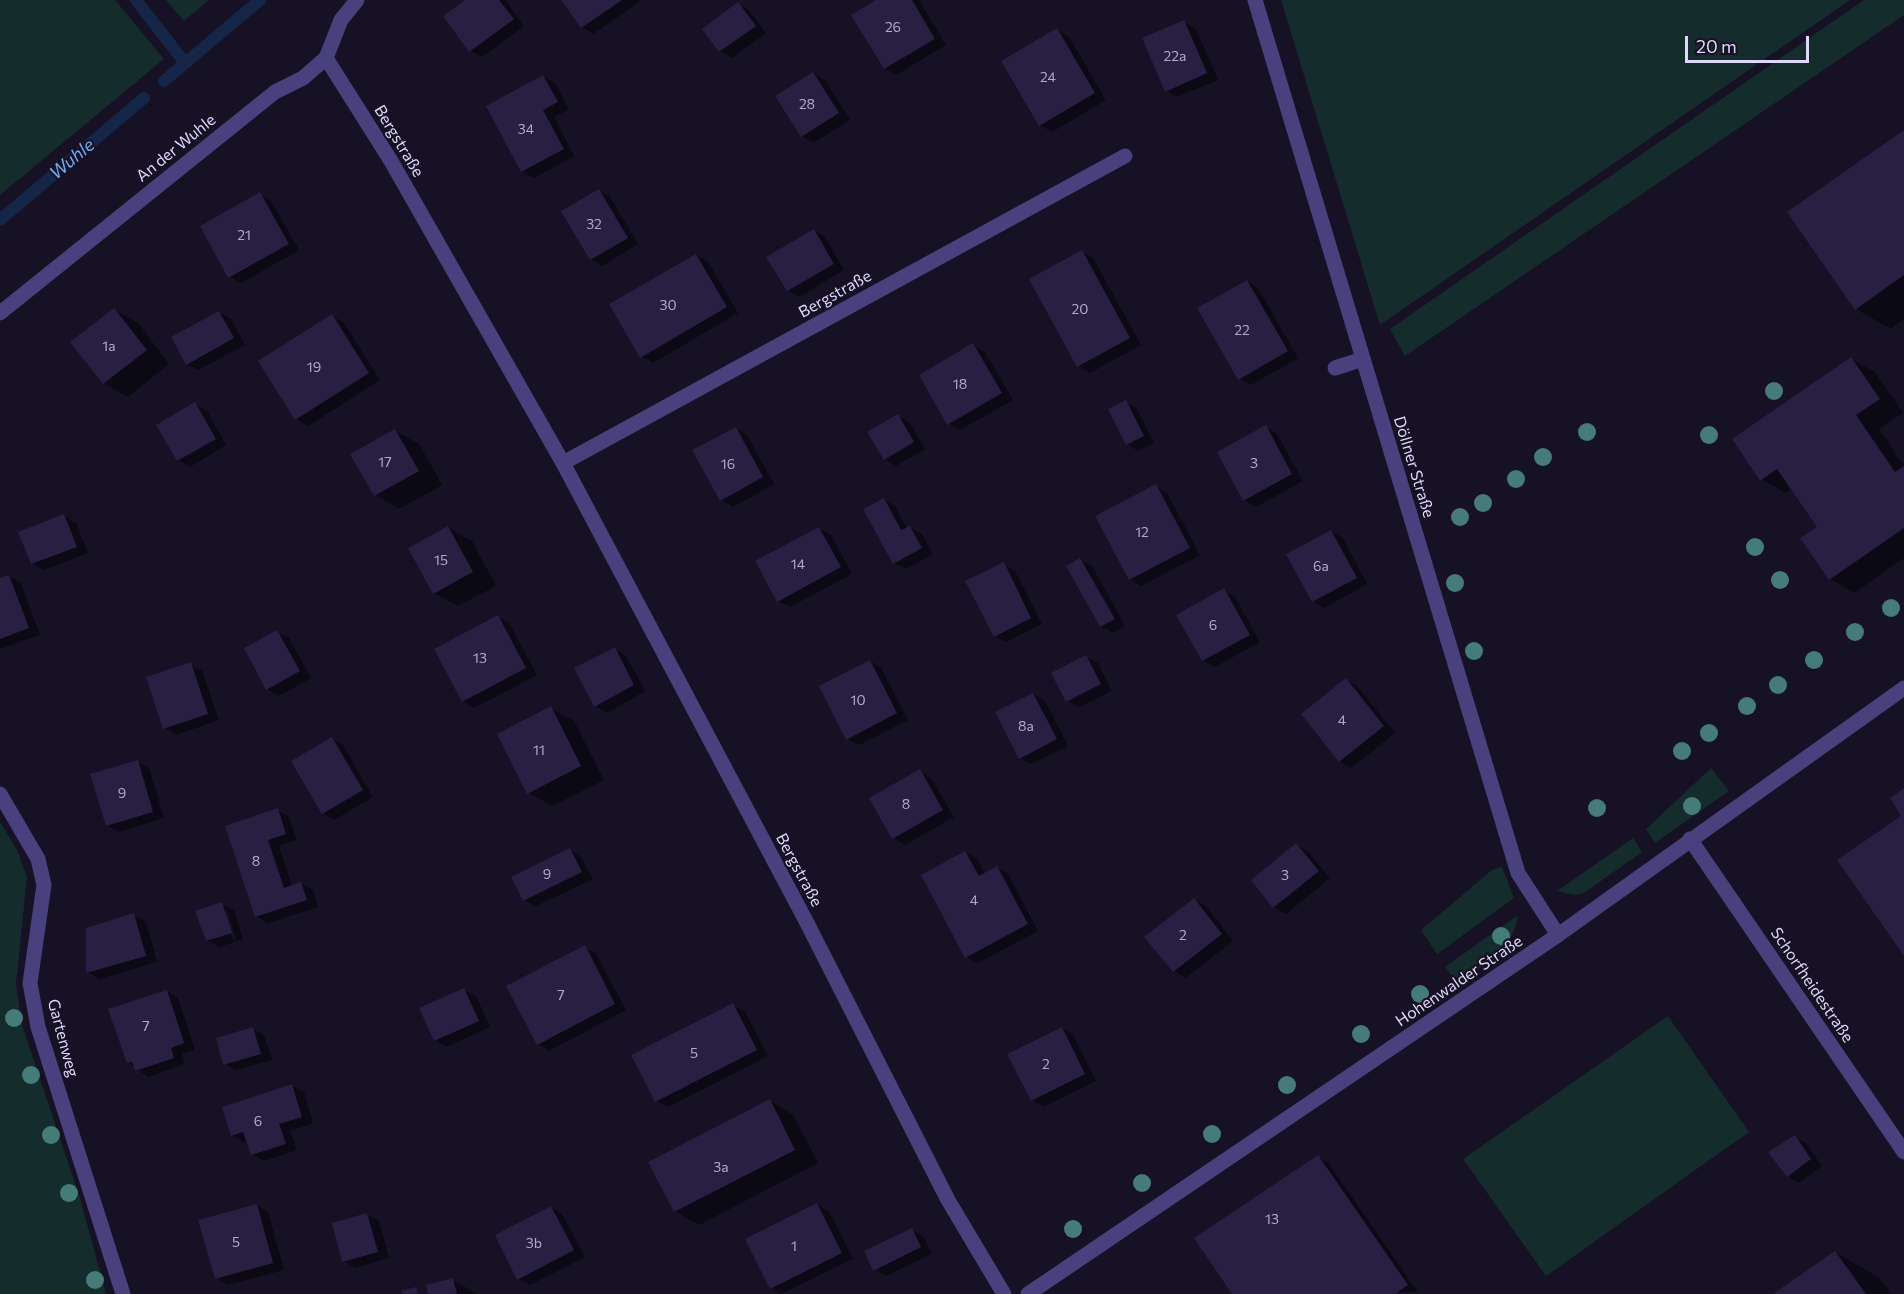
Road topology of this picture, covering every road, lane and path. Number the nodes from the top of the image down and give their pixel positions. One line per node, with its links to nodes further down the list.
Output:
1 (357, 0): 3 (street, An der Wuhle)
2 (1256, 0): 6 (street, Döllner Straße)
3 (326, 58): 5 (street, An der Wuhle); 8 (street, Bergstraße)
4 (1125, 156): 8 (street, Bergstraße)
5 (0, 313)
6 (1363, 359): 7 (street); 12 (street, Döllner Straße)
7 (1335, 368)
8 (563, 463): 15 (street, Bergstraße)
9 (1904, 688): 11 (street, Hohenwalder Straße)
10 (0, 794): 14 (street, Gartenweg)
11 (1690, 839): 12 (street, Hohenwalder Straße); 13 (street, Schorfheidestraße)
12 (1558, 935): 16 (street, Hohenwalder Straße)
13 (1904, 1152)
14 (123, 1294)
15 (1004, 1294)
16 (1028, 1294)

